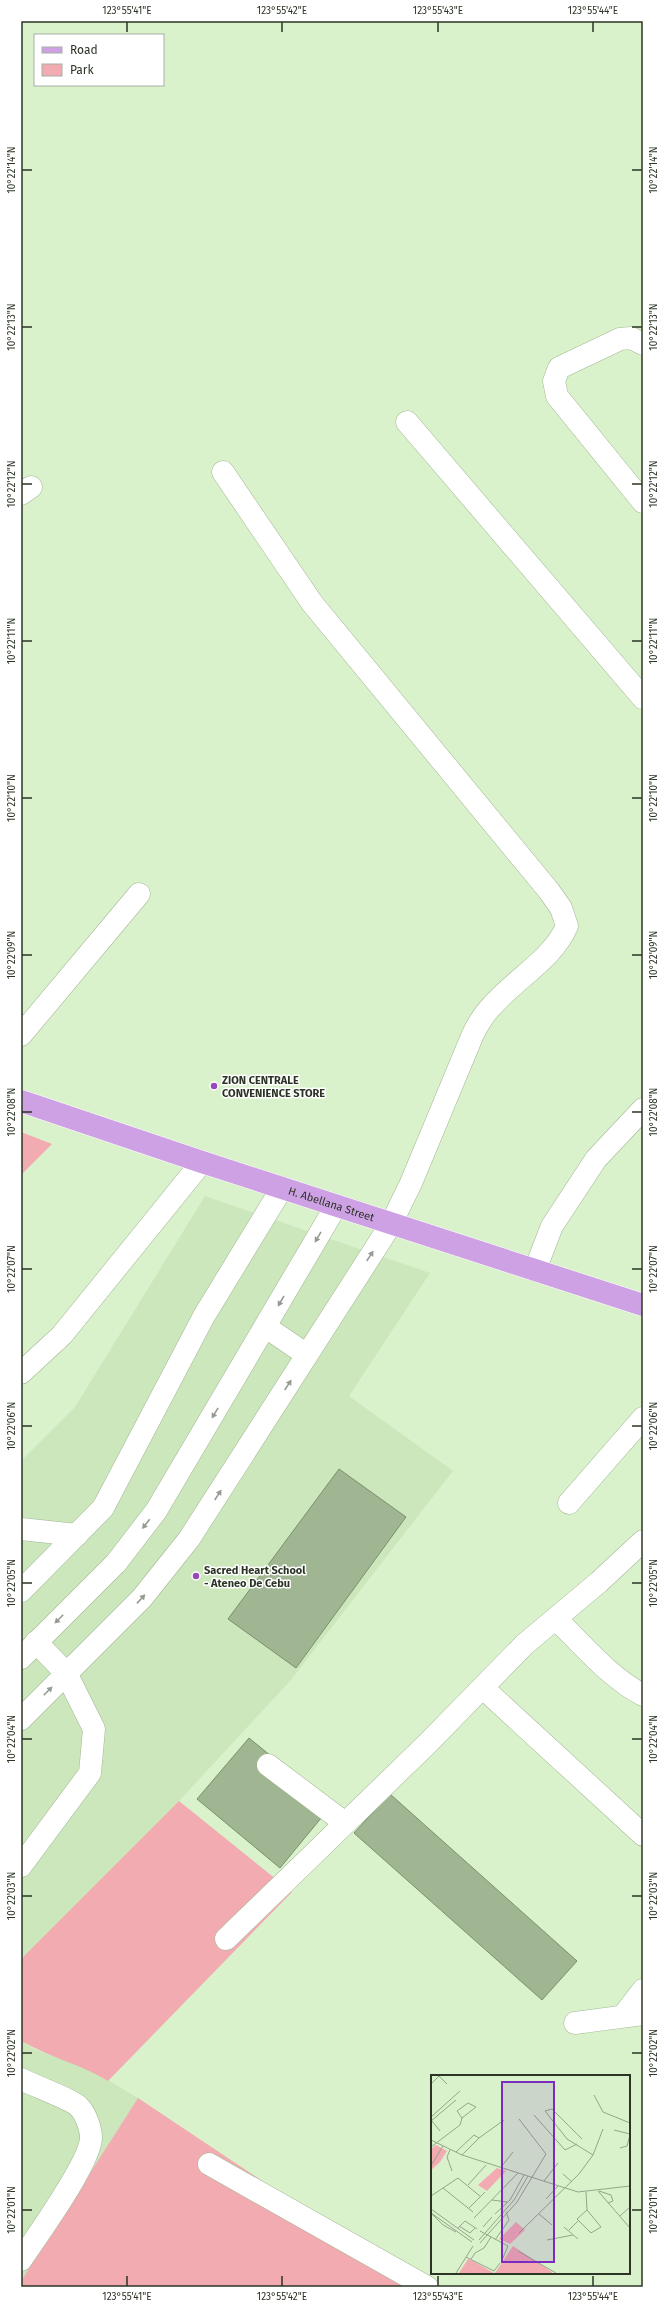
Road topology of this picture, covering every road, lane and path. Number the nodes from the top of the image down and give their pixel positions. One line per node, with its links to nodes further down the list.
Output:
1 (643, 344): 4 (street)
2 (407, 422): 5 (street)
3 (223, 472): 13 (street)
4 (643, 502)
5 (643, 698)
6 (139, 894): 7 (street)
7 (21, 1035)
8 (21, 1101): 10 (main road, H. Abellana Street)
9 (643, 1108): 14 (street)
10 (202, 1162): 11 (main road, H. Abellana Street); 18 (street)
11 (282, 1188): 12 (main road, H. Abellana Street); 22 (street)
12 (336, 1206): 13 (main road, H. Abellana Street); 16 (street, one-way to 16)
13 (391, 1224): 14 (main road, H. Abellana Street); 17 (street, one-way to 13)
14 (536, 1270): 15 (main road, H. Abellana Street)
15 (643, 1305)
16 (266, 1327): 17 (street); 26 (street, one-way to 26)
17 (307, 1355): 28 (street, one-way to 17)
18 (21, 1373)
19 (643, 1418): 20 (street)
20 (569, 1503)
21 (21, 1529): 22 (street)
22 (77, 1535): 24 (street)
23 (643, 1541): 25 (street)
24 (21, 1591)
25 (557, 1620): 29 (street); 30 (street)
26 (36, 1642): 27 (street); 28 (street)
27 (21, 1658)
28 (66, 1673): 31 (street, one-way to 28); 35 (street)
29 (483, 1688): 33 (street); 34 (street)
30 (643, 1695)
31 (21, 1719)
32 (268, 1765): 33 (street)
33 (345, 1823): 36 (street)
34 (643, 1835)
35 (21, 1866)
36 (226, 1939)
37 (643, 1990): 38 (street)
38 (633, 2015): 39 (street)
39 (575, 2024)
40 (21, 2080): 42 (street)
41 (209, 2164): 43 (street)
42 (21, 2260)
43 (426, 2287)

